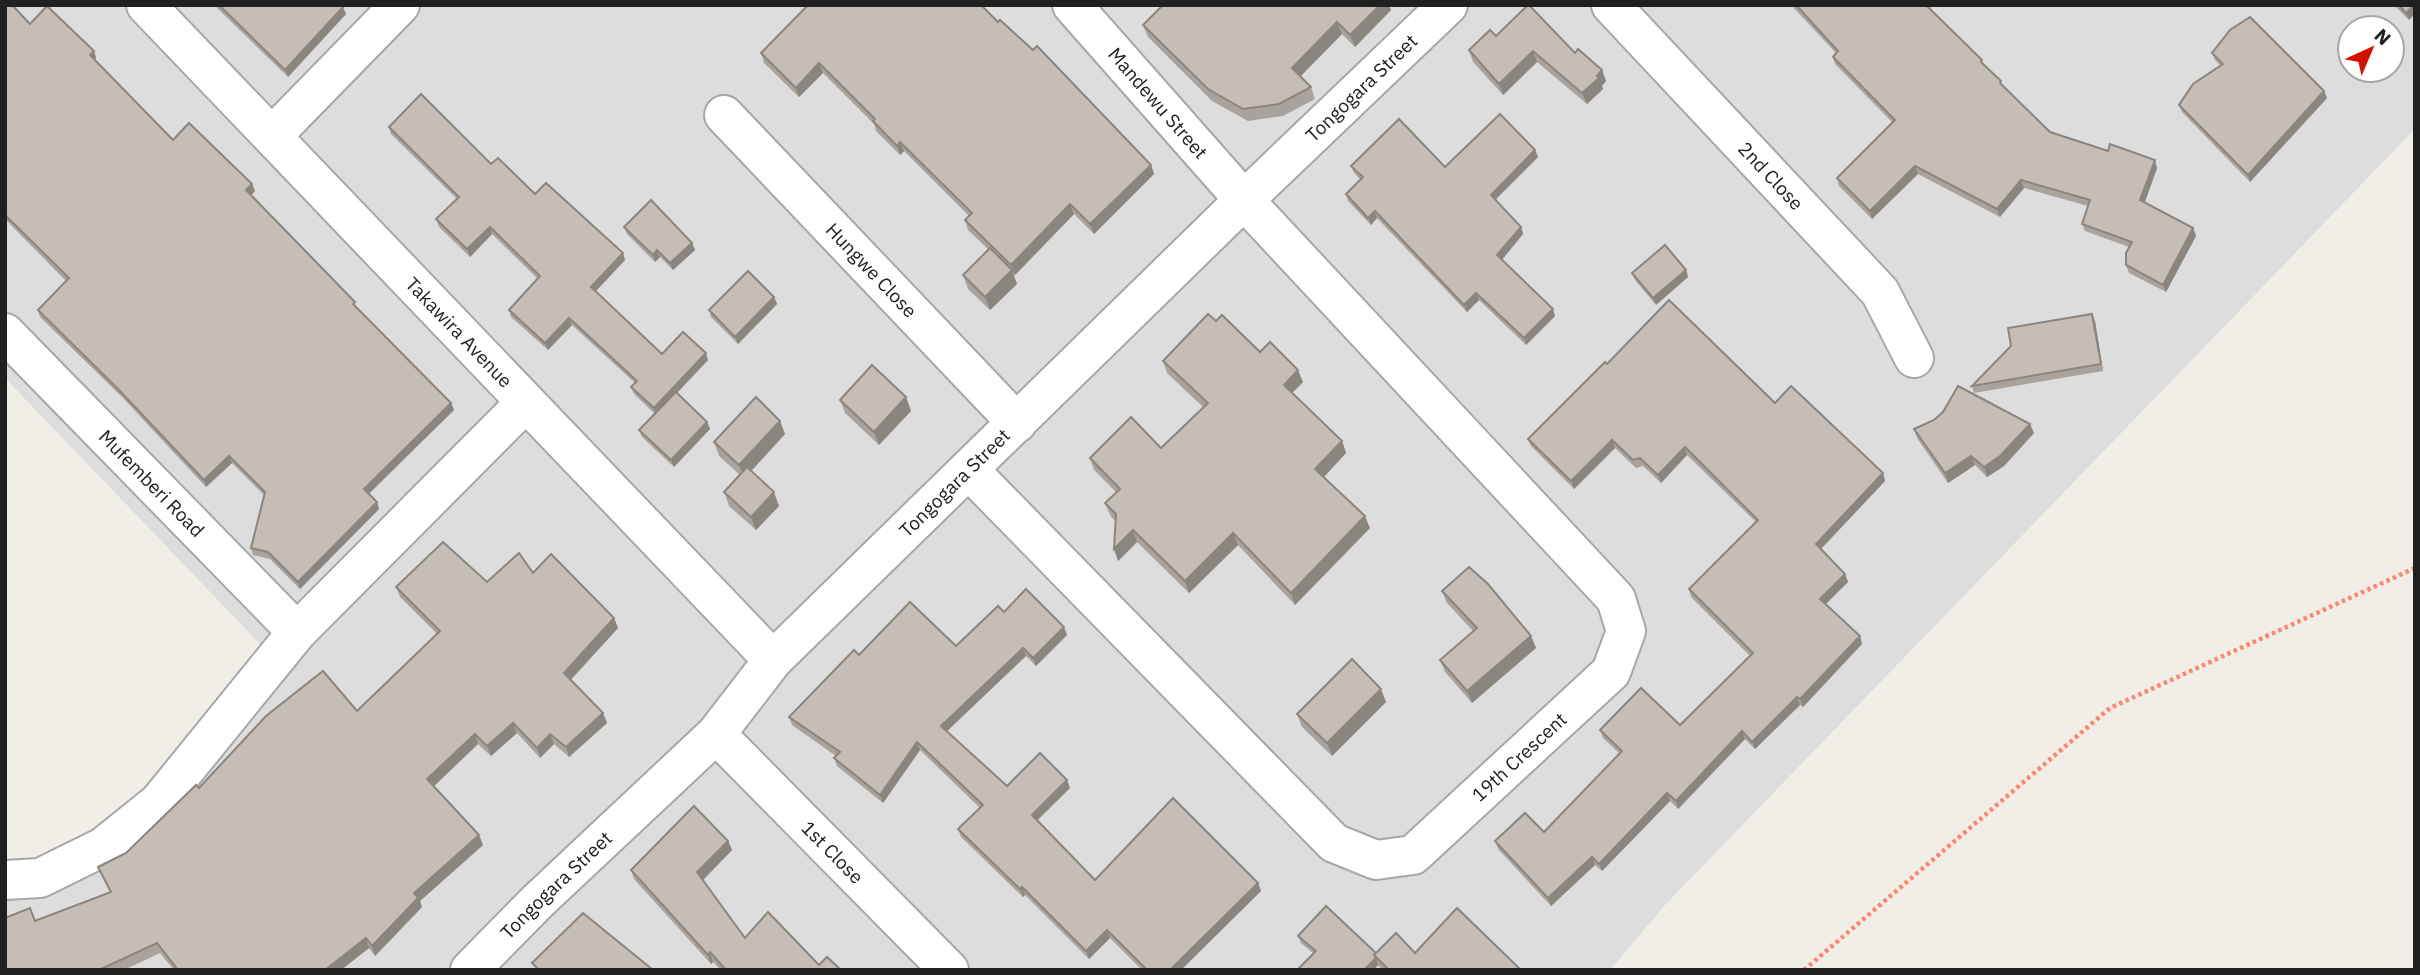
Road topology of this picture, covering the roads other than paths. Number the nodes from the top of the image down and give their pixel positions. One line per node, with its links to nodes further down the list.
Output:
1 (146, 5): 7 (street, Takawira Avenue)
2 (400, 5): 7 (street)
3 (1072, 5): 8 (street, Mandewu Street)
4 (1448, 5): 8 (street, Tongogara Street)
5 (1611, 5): 10 (street, 2nd Close)
6 (724, 115): 12 (street, Hungwe Close)
7 (273, 135): 11 (street, Takawira Avenue)
8 (1244, 200): 12 (street, Tongogara Street); 13 (street, 19th Crescent)
9 (5, 333): 14 (street, Mufemberi Road)
10 (1914, 358)
11 (525, 404): 14 (street); 15 (street, Takawira Avenue)
12 (1017, 423): 13 (street, Tongogara Street)
13 (969, 470): 15 (street, Tongogara Street)
14 (297, 632): 17 (street)
15 (773, 660): 16 (street, Tongogara Street)
16 (716, 734): 18 (street, Tongogara Street); 19 (street, 1st Close)
17 (5, 880)
18 (470, 970)
19 (949, 970)

